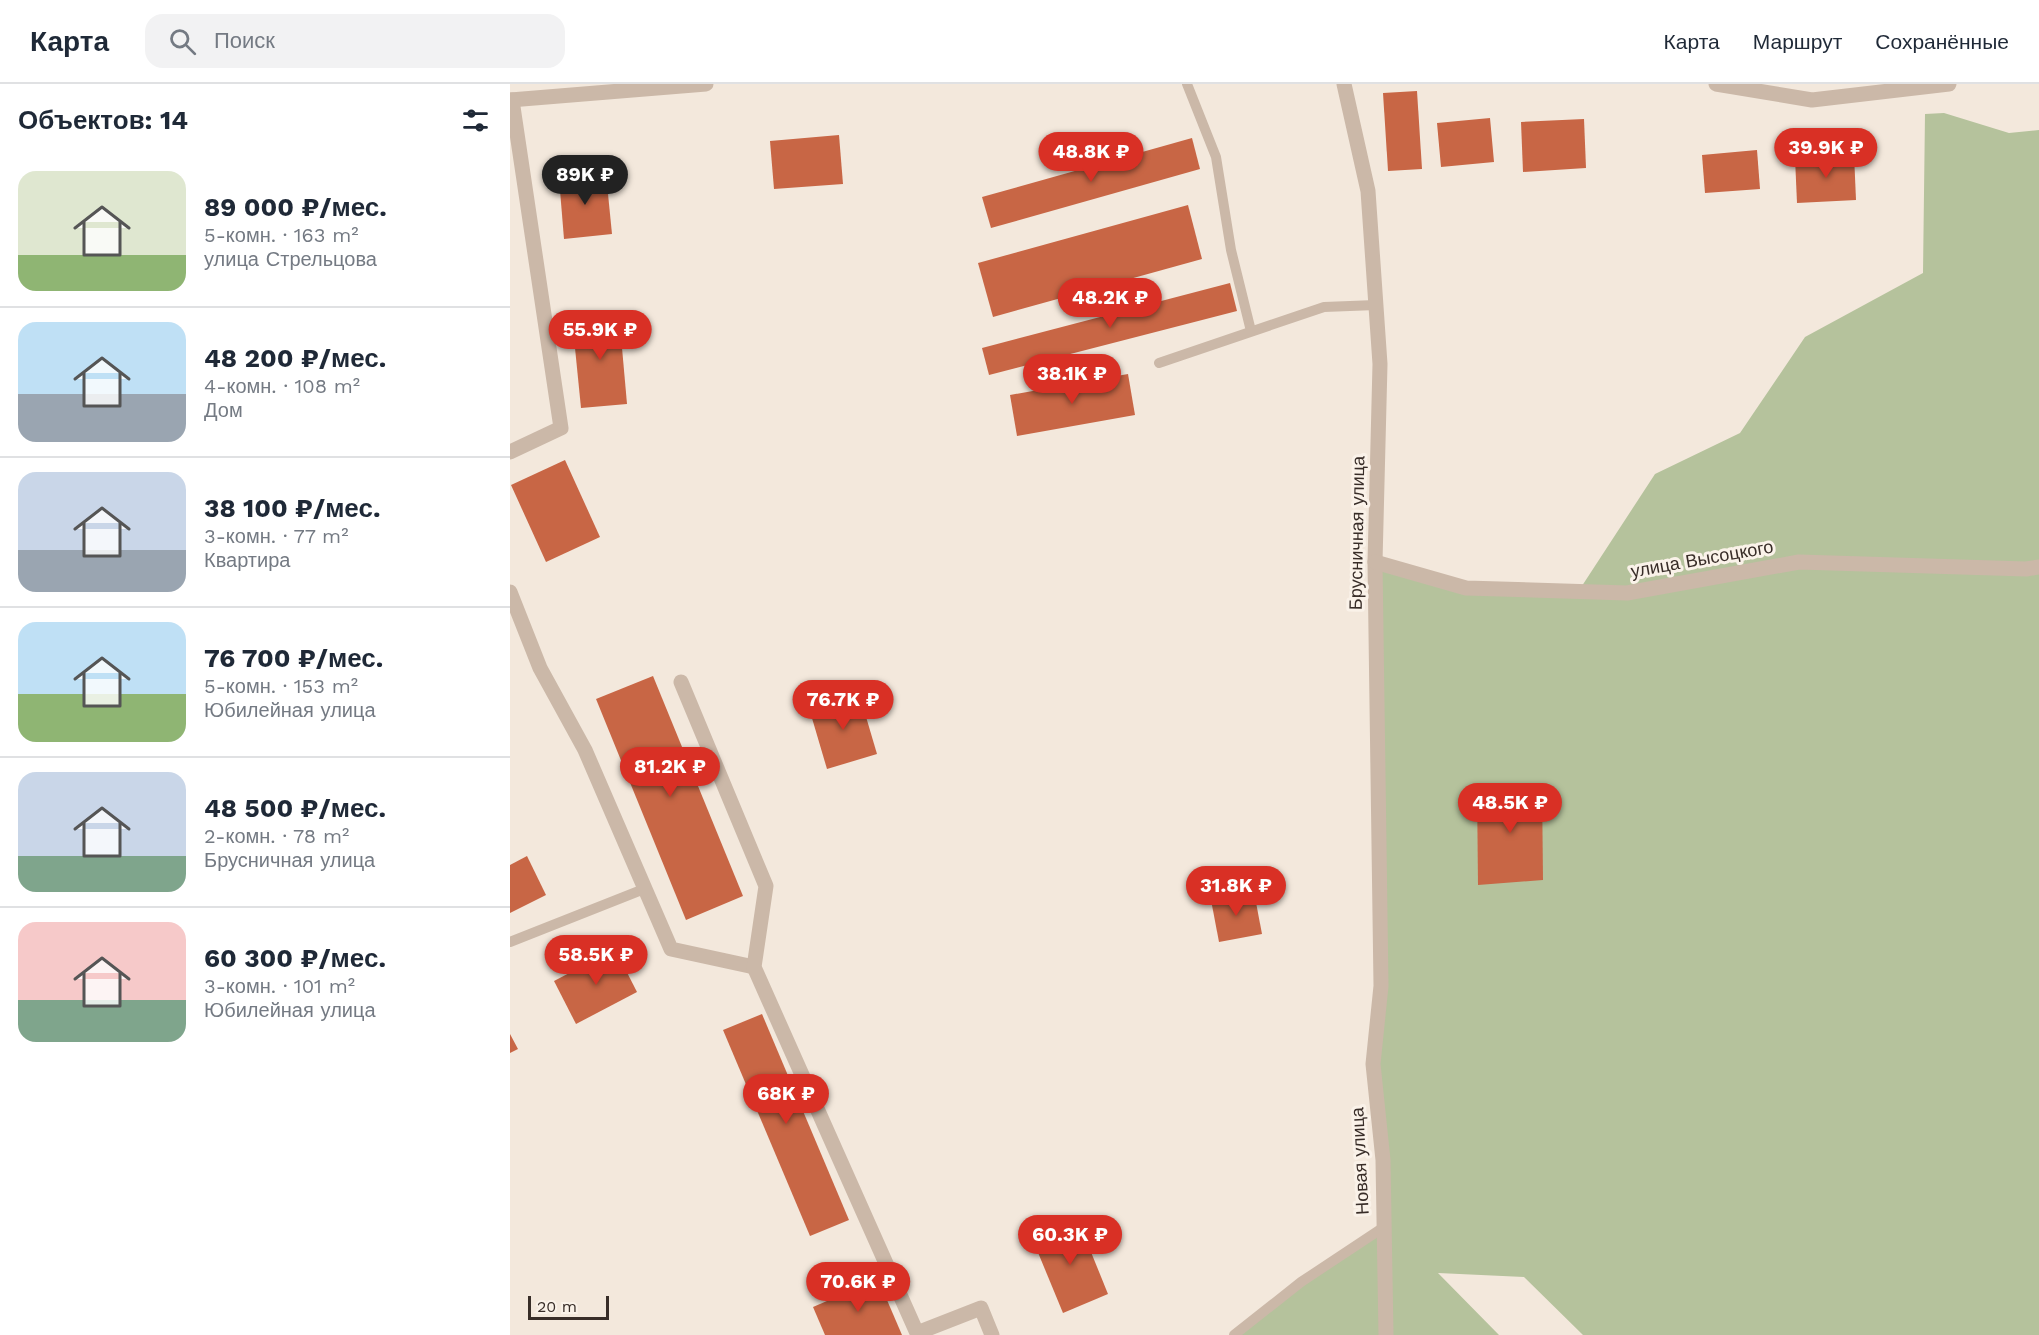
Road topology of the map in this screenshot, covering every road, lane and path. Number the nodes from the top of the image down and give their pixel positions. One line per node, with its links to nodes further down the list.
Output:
1 (706, 84): 6 (street)
2 (1188, 84): 8 (lane)
3 (1344, 84): 7 (street, Брусничная улица)
4 (1716, 84): 5 (street)
5 (1949, 84)
6 (511, 99): 10 (street)
7 (1376, 305): 8 (lane); 11 (street, Брусничная улица)
8 (1251, 331): 9 (lane)
9 (1159, 363)
10 (510, 452)
11 (1375, 562): 12 (street, улица Высоцкого); 18 (street, Брусничная улица)
12 (2039, 567)
13 (510, 592): 15 (street)
14 (681, 682): 17 (street)
15 (644, 889): 16 (lane); 17 (street)
16 (510, 942)
17 (754, 967): 20 (street)
18 (1381, 986): 19 (street, Новая улица)
19 (1384, 1227): 21 (lane); 22 (street, Новая улица)
20 (992, 1335)
21 (1234, 1335)
22 (1386, 1335)

